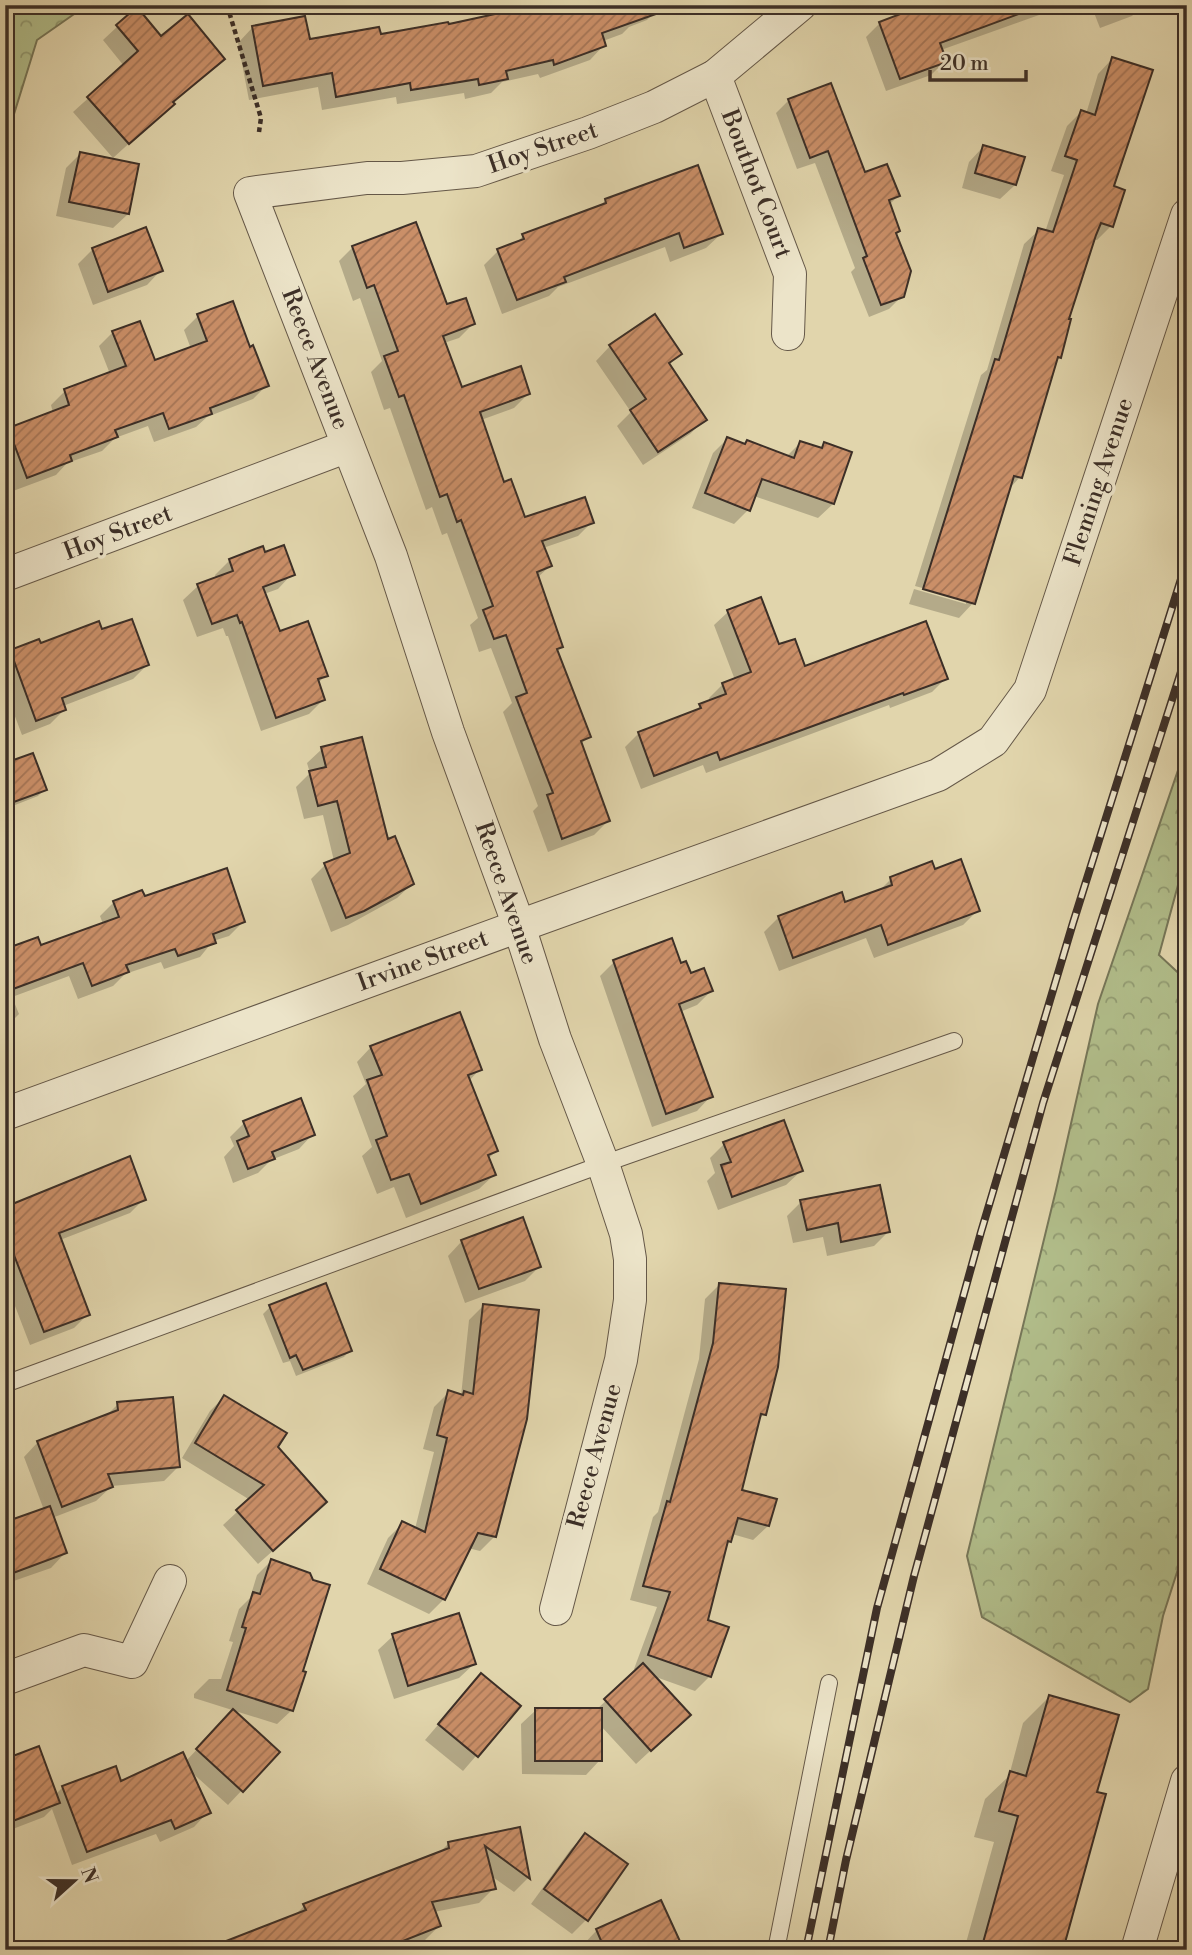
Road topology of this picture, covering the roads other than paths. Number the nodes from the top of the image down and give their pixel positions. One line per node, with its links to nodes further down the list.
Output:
1 (800, 5): 2 (street, Hoy Street)
2 (715, 76): 3 (street, Hoy Street); 5 (street, Bouthot Court)
3 (250, 193): 6 (street, Reece Avenue)
4 (1187, 215): 8 (street, Fleming Avenue)
5 (788, 334)
6 (348, 446): 7 (street, Hoy Street); 9 (street, Reece Avenue)
7 (5, 575)
8 (993, 741): 9 (street, Irvine Street)
9 (519, 926): 11 (street, Irvine Street); 12 (street, Reece Avenue)
10 (954, 1041): 12 (lane)
11 (5, 1114)
12 (603, 1164): 13 (lane); 15 (street, Reece Avenue)
13 (5, 1384)
14 (170, 1581): 16 (street)
15 (556, 1609)
16 (5, 1679)
17 (829, 1683): 19 (lane)
18 (1187, 1781): 20 (street)
19 (776, 1950)
20 (1137, 1950)

